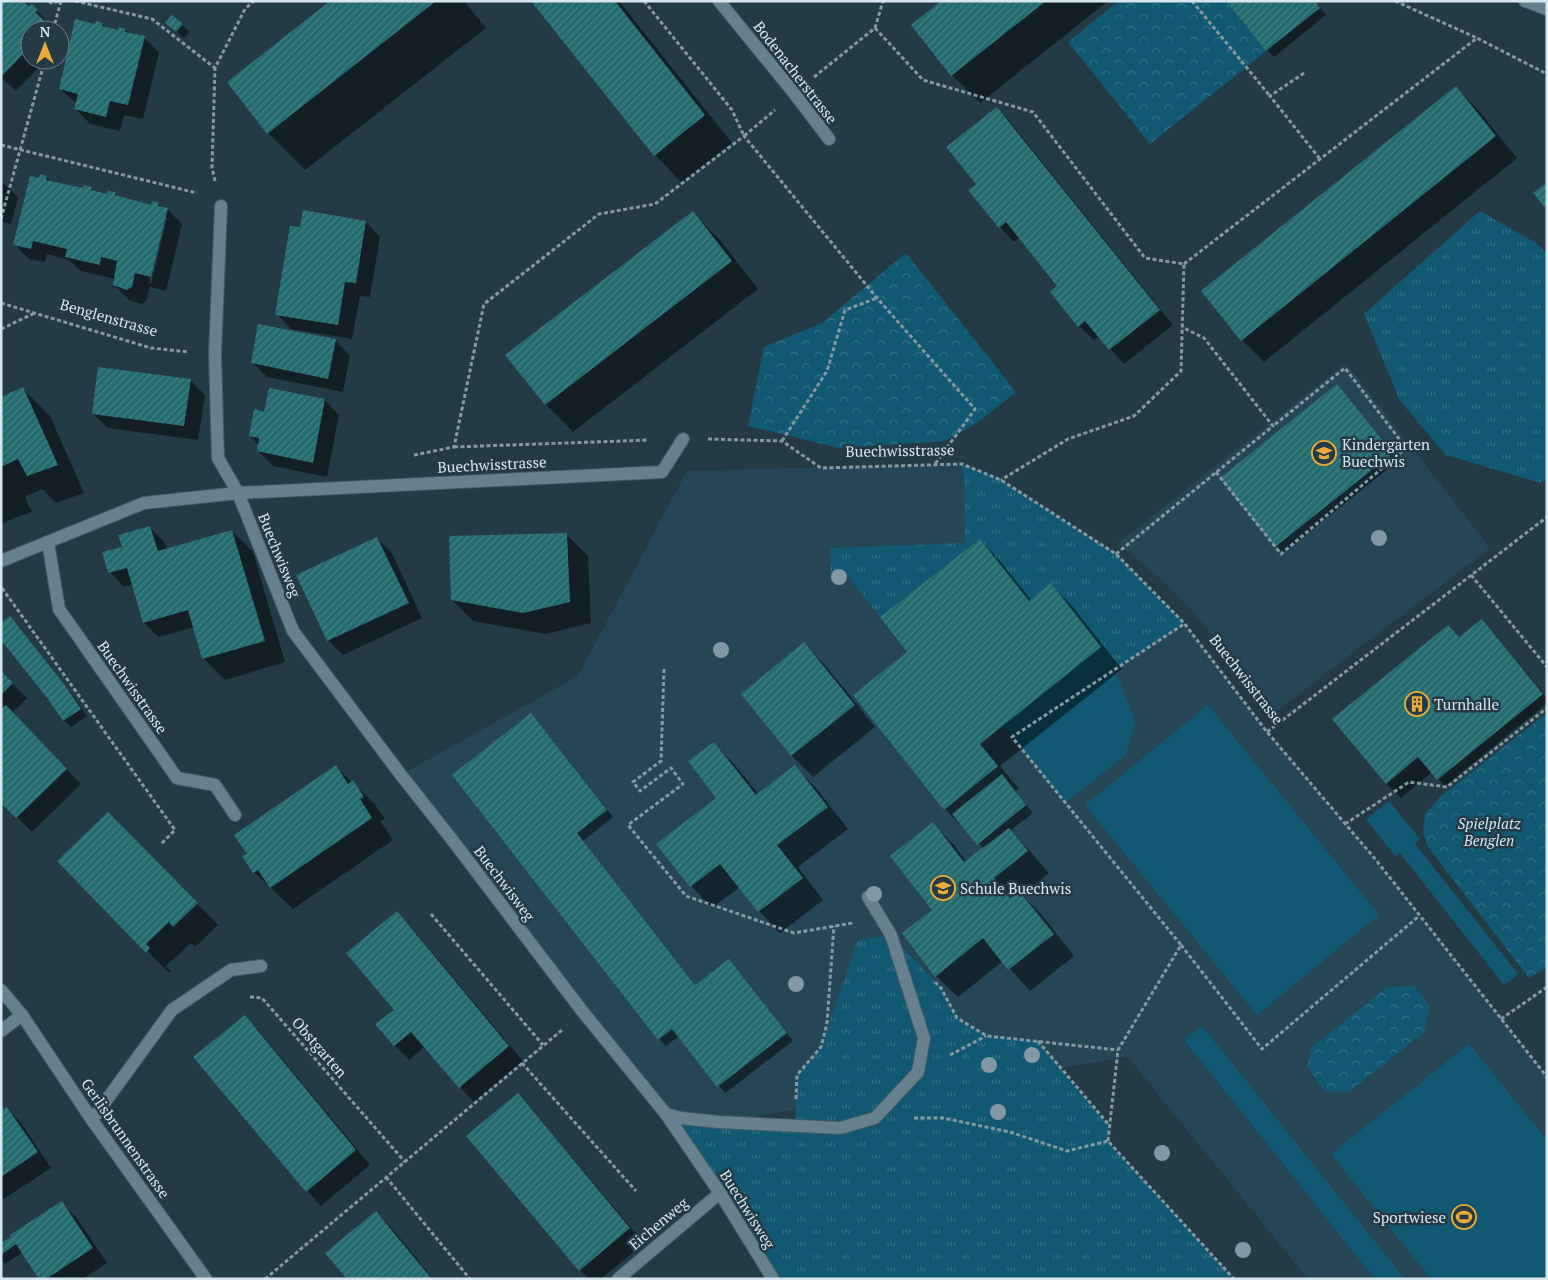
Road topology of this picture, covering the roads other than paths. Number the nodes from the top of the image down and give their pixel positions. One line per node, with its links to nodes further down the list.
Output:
1 (719, 1): 4 (street, Bodenacherstrasse)
2 (1525, 1): 3 (street)
3 (1547, 9)
4 (829, 139)
5 (220, 202): 7 (street)
6 (683, 439): 7 (street, Buechwisstrasse)
7 (238, 493): 8 (street, Buechwisstrasse); 16 (street, Buechwisweg)
8 (48, 542): 9 (street, Buechwisstrasse); 10 (street, Buechwisstrasse)
9 (1, 561)
10 (235, 815)
11 (868, 897): 16 (street)
12 (261, 966): 17 (street)
13 (1, 990): 14 (street, Gerlisbrunnenstrasse)
14 (22, 1015): 15 (street); 17 (street, Gerlisbrunnenstrasse)
15 (1, 1031)
16 (666, 1114): 18 (street, Buechwisweg)
17 (92, 1120): 19 (street, Gerlisbrunnenstrasse)
18 (720, 1193): 20 (street, Eichenweg); 21 (street, Buechwisweg)
19 (206, 1279)
20 (618, 1279)
21 (773, 1279)

